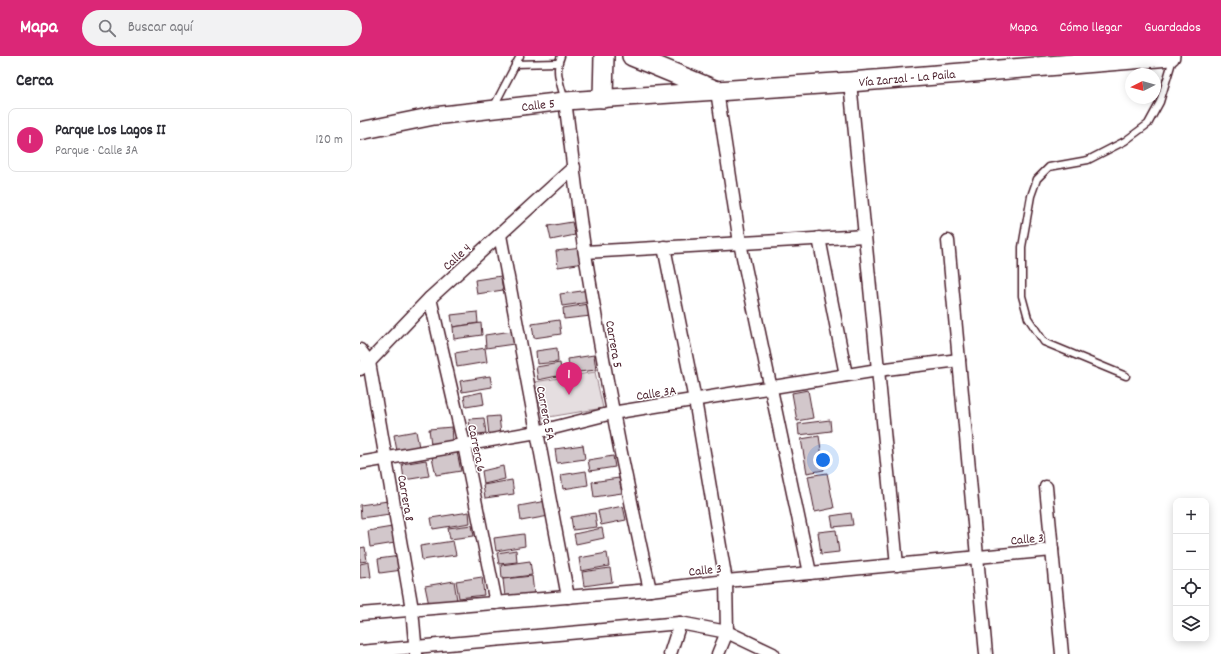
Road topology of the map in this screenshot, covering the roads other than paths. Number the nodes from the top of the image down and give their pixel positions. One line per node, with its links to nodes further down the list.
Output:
1 (520, 56): 8 (lane)
2 (561, 56): 7 (lane)
3 (604, 56): 11 (main road)
4 (632, 56): 10 (main road)
5 (1170, 56): 9 (main road, Vía Zarzal - La Paila)
6 (1174, 56): 29 (lane)
7 (557, 63): 8 (lane); 12 (lane)
8 (515, 64): 13 (lane)
9 (850, 82): 10 (main road, Vía Zarzal - La Paila); 17 (street)
10 (717, 91): 11 (main road, Calle 5); 20 (street)
11 (603, 98): 12 (main road, Calle 5)
12 (565, 101): 13 (main road, Calle 5); 15 (street, Carrera 5)
13 (492, 109): 14 (main road, Calle 5)
14 (360, 131)
15 (574, 167): 16 (street, Calle 4); 22 (street, Carrera 5)
16 (500, 235): 23 (street, Calle 4); 33 (street, Carrera 5A)
17 (865, 236): 18 (street); 27 (street)
18 (819, 238): 20 (street); 28 (street)
19 (948, 242): 25 (street)
20 (740, 243): 21 (street); 30 (street)
21 (664, 248): 22 (street); 31 (street)
22 (585, 252): 32 (street, Carrera 5)
23 (430, 298): 26 (street, Calle 4); 34 (street, Carrera 6)
24 (360, 350): 26 (street, Carrera 8)
25 (959, 360): 27 (street, Calle 3A); 39 (street)
26 (365, 366): 35 (street, Carrera 8)
27 (878, 370): 28 (street, Calle 3A); 40 (street)
28 (846, 376): 30 (street, Calle 3A)
29 (1126, 376)
30 (770, 388): 31 (street, Calle 3A); 41 (street)
31 (695, 400): 32 (street, Calle 3A); 42 (street)
32 (612, 413): 33 (street, Calle 3A); 43 (street, Carrera 5)
33 (537, 432): 34 (street, Calle 3A); 44 (street, Carrera 5A)
34 (464, 445): 35 (street, Calle 3A); 45 (street, Carrera 6)
35 (386, 459): 36 (street, Calle 3A); 46 (street, Carrera 8)
36 (360, 464)
37 (1046, 487): 38 (street)
38 (1052, 550): 39 (street, Calle 3); 56 (street)
39 (977, 557): 40 (street, Calle 3); 55 (street)
40 (897, 565): 41 (street, Calle 3)
41 (810, 573): 42 (street, Calle 3)
42 (726, 581): 43 (street, Calle 3); 49 (street)
43 (650, 590): 44 (street, Calle 3)
44 (568, 597): 45 (street, Calle 3)
45 (496, 604): 46 (street, Calle 3)
46 (412, 609): 47 (street, Calle 3); 50 (street, Carrera 8)
47 (360, 614)
48 (680, 623): 49 (street); 50 (street); 52 (street)
49 (727, 632): 53 (street); 54 (street)
50 (416, 651): 51 (street)
51 (360, 652)
52 (670, 654)
53 (718, 654)
54 (773, 654)
55 (986, 654)
56 (1062, 654)

